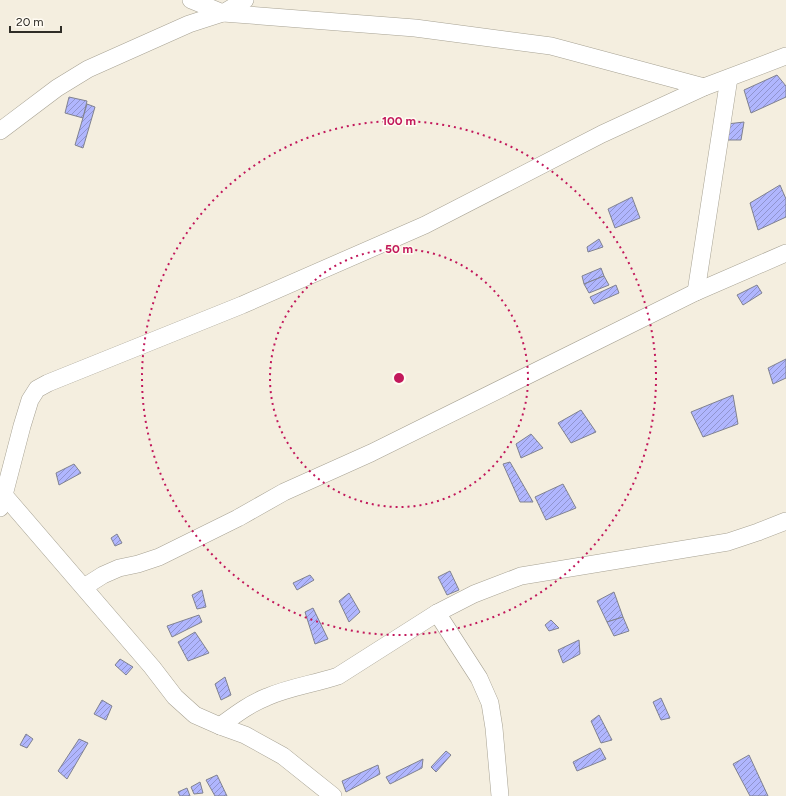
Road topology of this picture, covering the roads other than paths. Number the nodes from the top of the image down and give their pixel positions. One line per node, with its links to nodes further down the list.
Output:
1 (191, 0): 3 (street)
2 (245, 0): 3 (street)
3 (224, 13): 6 (street); 7 (street)
4 (786, 56): 5 (street)
5 (729, 78): 6 (street); 9 (street)
6 (704, 87): 10 (street)
7 (0, 131)
8 (786, 253): 9 (street)
9 (696, 292): 12 (street)
10 (2, 499): 12 (street)
11 (786, 521): 13 (street)
12 (84, 587): 14 (street)
13 (437, 613): 14 (street); 16 (street)
14 (220, 726): 15 (street)
15 (333, 796)
16 (500, 796)

